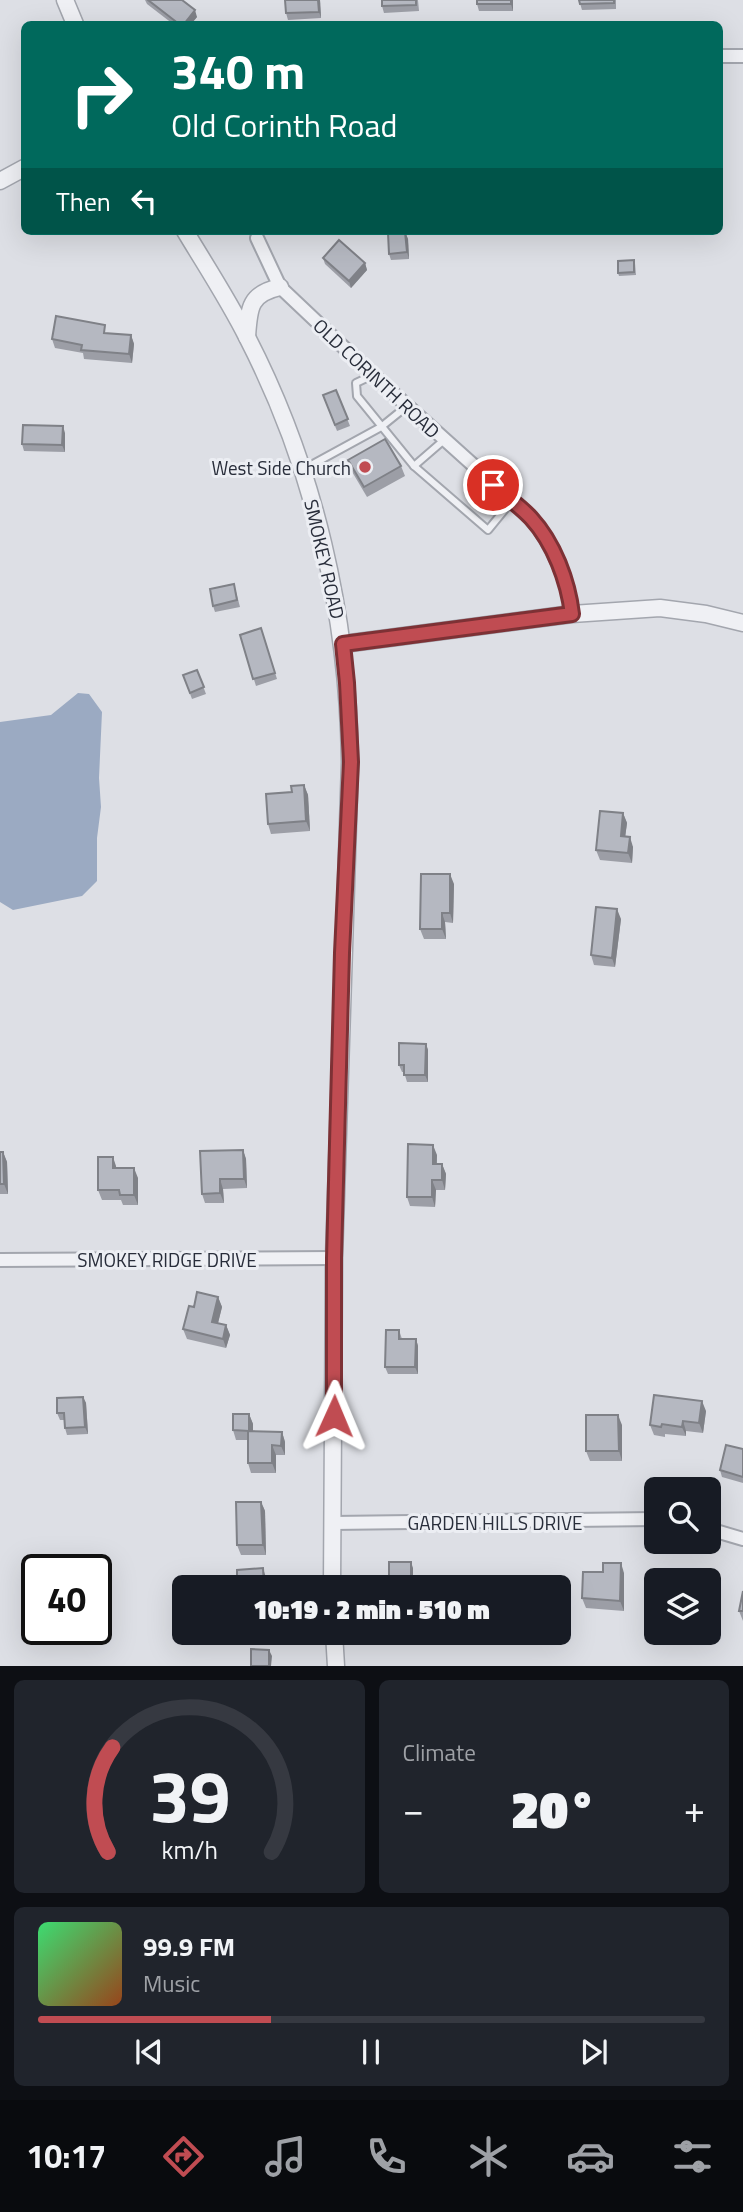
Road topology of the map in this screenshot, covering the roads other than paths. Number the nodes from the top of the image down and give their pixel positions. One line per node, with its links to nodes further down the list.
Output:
1 (65, 0): 2 (street)
2 (74, 21)
3 (723, 55): 4 (street)
4 (743, 56)
5 (21, 170): 6 (street)
6 (0, 181)
7 (188, 235): 10 (street, SMOKEY ROAD)
8 (257, 238): 9 (street, OLD CORINTH ROAD)
9 (280, 287): 10 (street); 11 (street, OLD CORINTH ROAD)
10 (247, 337): 16 (street, SMOKEY ROAD)
11 (373, 375): 12 (street, OLD CORINTH ROAD); 13 (lane)
12 (407, 406): 13 (lane); 14 (street, OLD CORINTH ROAD)
13 (381, 427): 15 (lane); 16 (lane)
14 (444, 440): 15 (lane); 17 (street, OLD CORINTH ROAD)
15 (414, 466): 17 (lane)
16 (302, 470): 20 (street, SMOKEY ROAD)
17 (512, 502): 18 (street, OLD CORINTH ROAD)
18 (572, 614): 19 (street); 20 (street)
19 (743, 623)
20 (343, 644): 21 (street, SMOKEY ROAD)
21 (334, 1258): 22 (street, SMOKEY RIDGE DRIVE); 24 (street, SMOKEY ROAD)
22 (0, 1260)
23 (644, 1519): 24 (street, GARDEN HILLS DRIVE)
24 (333, 1523): 27 (street, SMOKEY ROAD)
25 (721, 1533): 26 (street)
26 (743, 1539)
27 (332, 1575)
28 (335, 1645): 29 (street)
29 (336, 1666)

